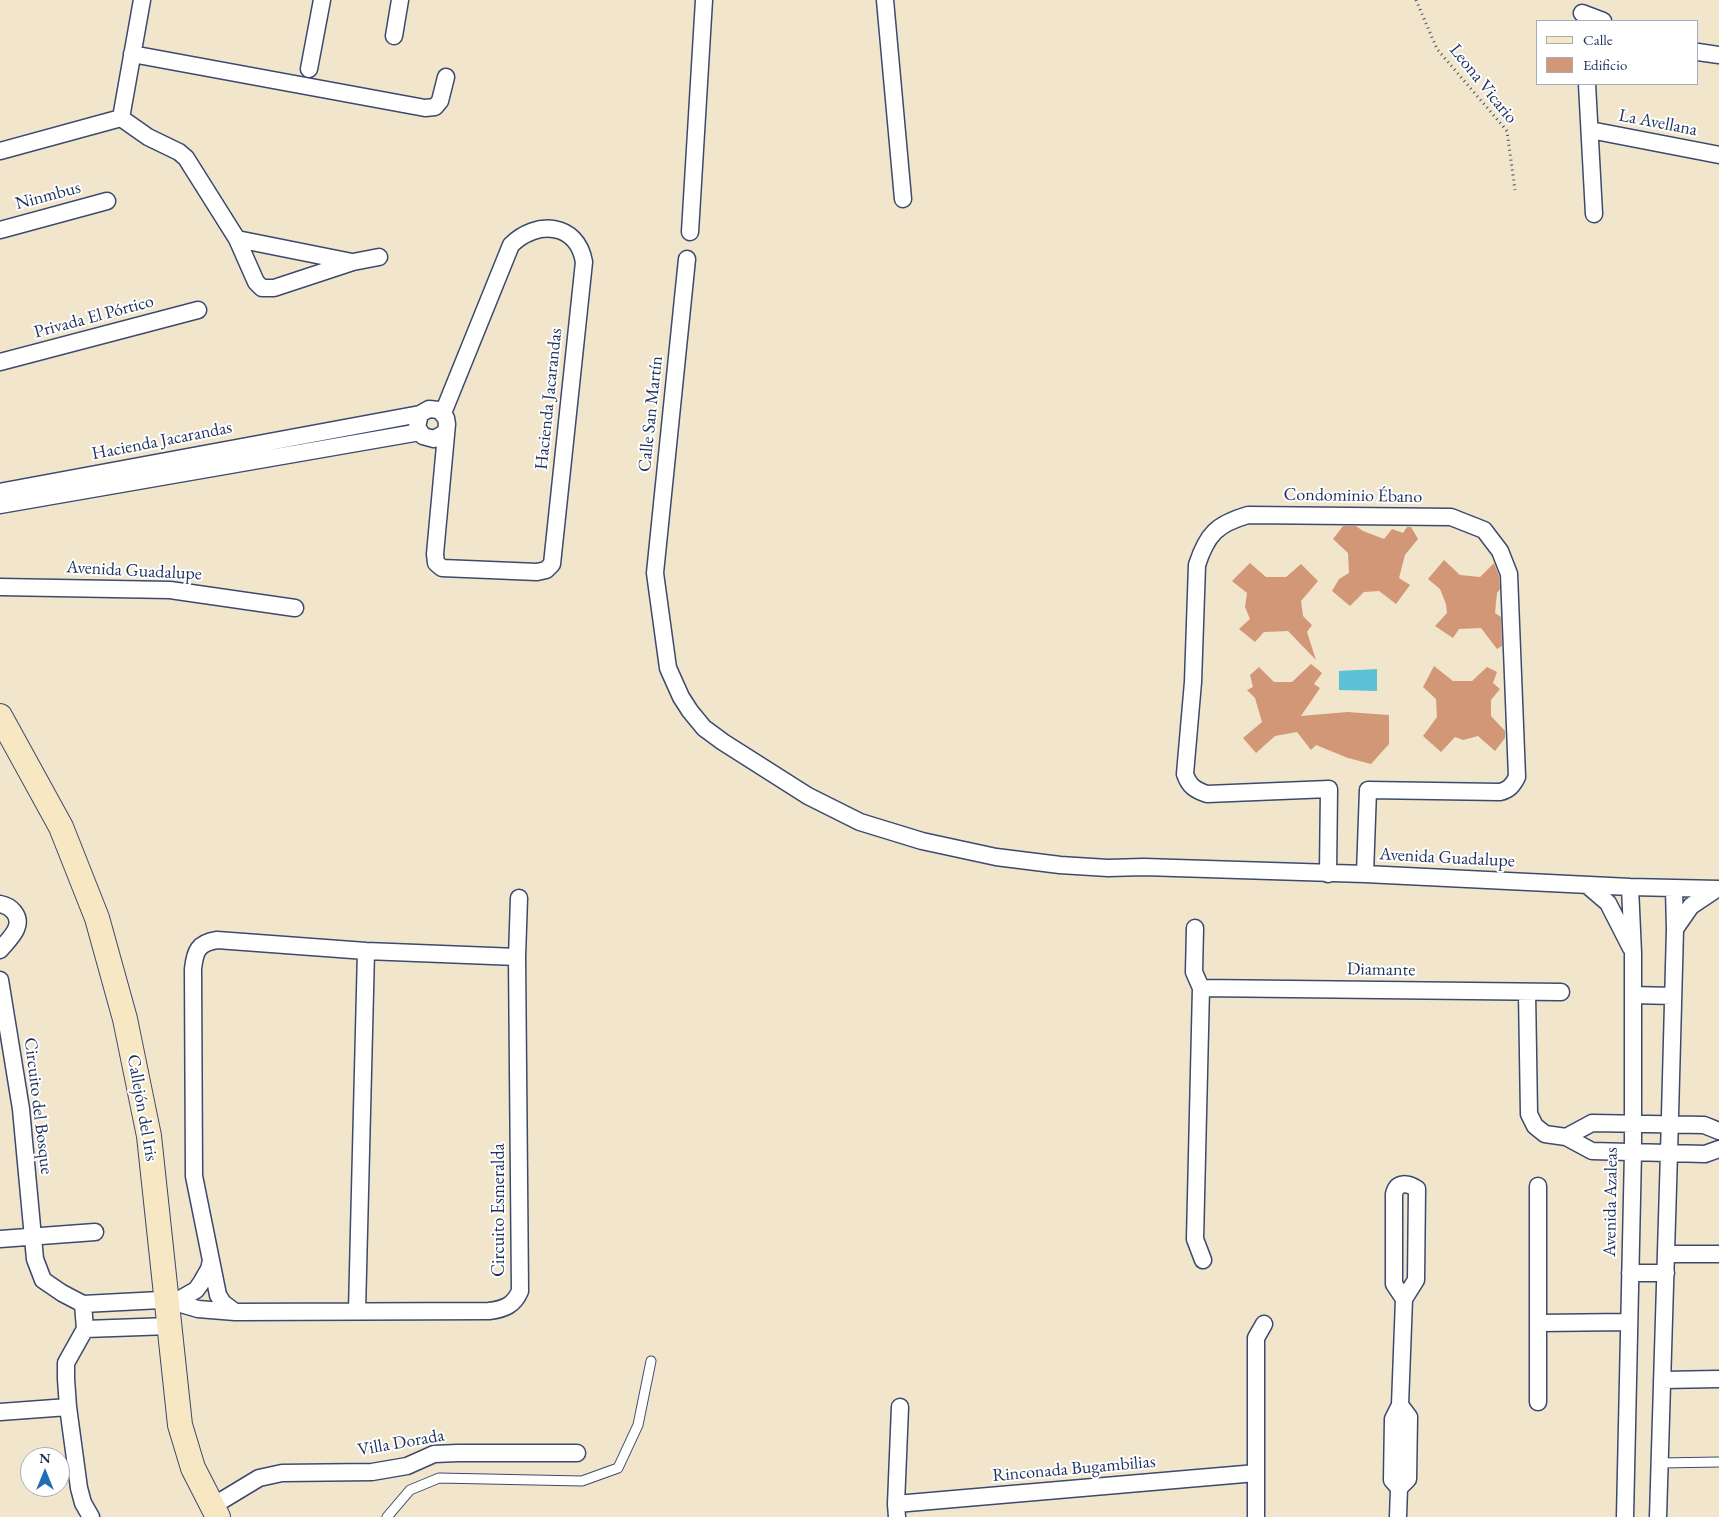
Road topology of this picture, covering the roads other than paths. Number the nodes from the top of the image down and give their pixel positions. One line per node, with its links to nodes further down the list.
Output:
1 (142, 0): 10 (street)
2 (322, 0): 12 (street)
3 (400, 0): 8 (street)
4 (704, 0): 23 (street)
5 (885, 0): 19 (street)
6 (1582, 12): 7 (street)
7 (1601, 20)
8 (394, 36)
9 (1699, 52): 11 (street)
10 (132, 54): 13 (street); 15 (street)
11 (1719, 55)
12 (309, 69)
13 (446, 76)
14 (1587, 85): 16 (street)
15 (121, 118): 17 (street); 24 (street)
16 (1590, 130): 18 (street, La Avellana); 21 (street)
17 (0, 151)
18 (1719, 155)
19 (903, 199)
20 (107, 201): 22 (street, Ninmbus)
21 (1594, 214)
22 (0, 230)
23 (690, 232)
24 (237, 239): 27 (street); 27 (street)
25 (379, 257): 27 (street)
26 (686, 259): 41 (street, Calle San Martín)
27 (352, 262)
28 (198, 310): 29 (street, Privada El Pórtico)
29 (0, 362)
30 (443, 413): 31 (street); 32 (street); 32 (street, Hacienda Jacarandas)
31 (420, 414): 33 (street); 34 (street, Hacienda Jacarandas)
32 (446, 430): 33 (street)
33 (420, 432): 35 (street, Hacienda Jacarandas)
34 (263, 442): 35 (street); 36 (street, Hacienda Jacarandas)
35 (267, 459): 37 (street, Hacienda Jacarandas)
36 (0, 492)
37 (0, 506)
38 (0, 587): 39 (street, Avenida Guadalupe)
39 (295, 608)
40 (0, 716): 80 (street, Callejón del Iris)
41 (1173, 868): 42 (street, Avenida Guadalupe)
42 (1328, 874): 43 (street, Avenida Guadalupe); 43 (street, Condominio Ébano)
43 (1365, 874): 44 (street, Avenida Guadalupe)
44 (1587, 885): 45 (street, Avenida Guadalupe); 54 (street)
45 (1630, 887): 46 (street, Avenida Guadalupe); 54 (street, Avenida Azaleas)
46 (1674, 889): 47 (street, Avenida Guadalupe); 51 (street)
47 (1717, 890): 51 (street)
48 (519, 898): 55 (street, Circuito Esmeralda)
49 (0, 904): 52 (street)
50 (1195, 928): 57 (street)
51 (1674, 929): 61 (street)
52 (0, 950)
53 (366, 951): 55 (street); 76 (street); 82 (street)
54 (1633, 953): 60 (street, Avenida Azaleas)
55 (517, 957): 82 (street, Circuito Esmeralda)
56 (0, 980): 71 (street, Circuito del Bosque)
57 (1201, 988): 58 (street, Diamante); 75 (street)
58 (1527, 992): 59 (street, Diamante); 65 (street)
59 (1561, 992)
60 (1633, 995): 61 (street); 62 (street, Avenida Azaleas)
61 (1673, 996): 63 (street)
62 (1633, 1124): 63 (street); 65 (street); 67 (street, Avenida Azaleas)
63 (1670, 1125): 64 (street); 68 (street)
64 (1719, 1131)
65 (1566, 1137): 67 (street)
66 (1719, 1149): 68 (street)
67 (1633, 1152): 68 (street); 78 (street, Avenida Azaleas)
68 (1669, 1153): 73 (street)
69 (1538, 1186): 85 (street)
70 (95, 1232): 71 (street)
71 (33, 1237): 72 (street); 81 (street, Circuito del Bosque)
72 (0, 1239)
73 (1666, 1254): 74 (street); 77 (street)
74 (1719, 1254)
75 (1202, 1260)
76 (211, 1261): 80 (street); 83 (street)
77 (1666, 1272): 78 (street); 91 (street)
78 (1630, 1273): 84 (street, Avenida Azaleas)
79 (1404, 1299): 79 (street); 105 (street)
80 (167, 1300): 81 (street); 83 (street, Circuito Esmeralda); 87 (street, Callejón del Iris)
81 (83, 1304): 88 (street)
82 (357, 1311): 83 (street, Circuito Esmeralda)
83 (235, 1312)
84 (1629, 1322): 85 (street); 106 (street, Avenida Azaleas)
85 (1538, 1323): 92 (street)
86 (1264, 1324): 99 (street)
87 (170, 1326): 88 (street); 101 (street, Callejón del Iris)
88 (85, 1330): 93 (street)
89 (651, 1361): 103 (lane)
90 (1719, 1379): 91 (street)
91 (1662, 1380): 98 (street)
92 (1538, 1402)
93 (68, 1407): 95 (street); 102 (street)
94 (900, 1408): 100 (street)
95 (0, 1412)
96 (577, 1453): 101 (street, Villa Dorada)
97 (1719, 1462): 98 (lane)
98 (1660, 1464): 107 (street)
99 (1256, 1473): 100 (street, Rinconada Bugambilias); 104 (street)
100 (897, 1511)
101 (214, 1512)
102 (91, 1517)
103 (387, 1517)
104 (1256, 1517)
105 (1398, 1517)
106 (1626, 1517)
107 (1658, 1517)

